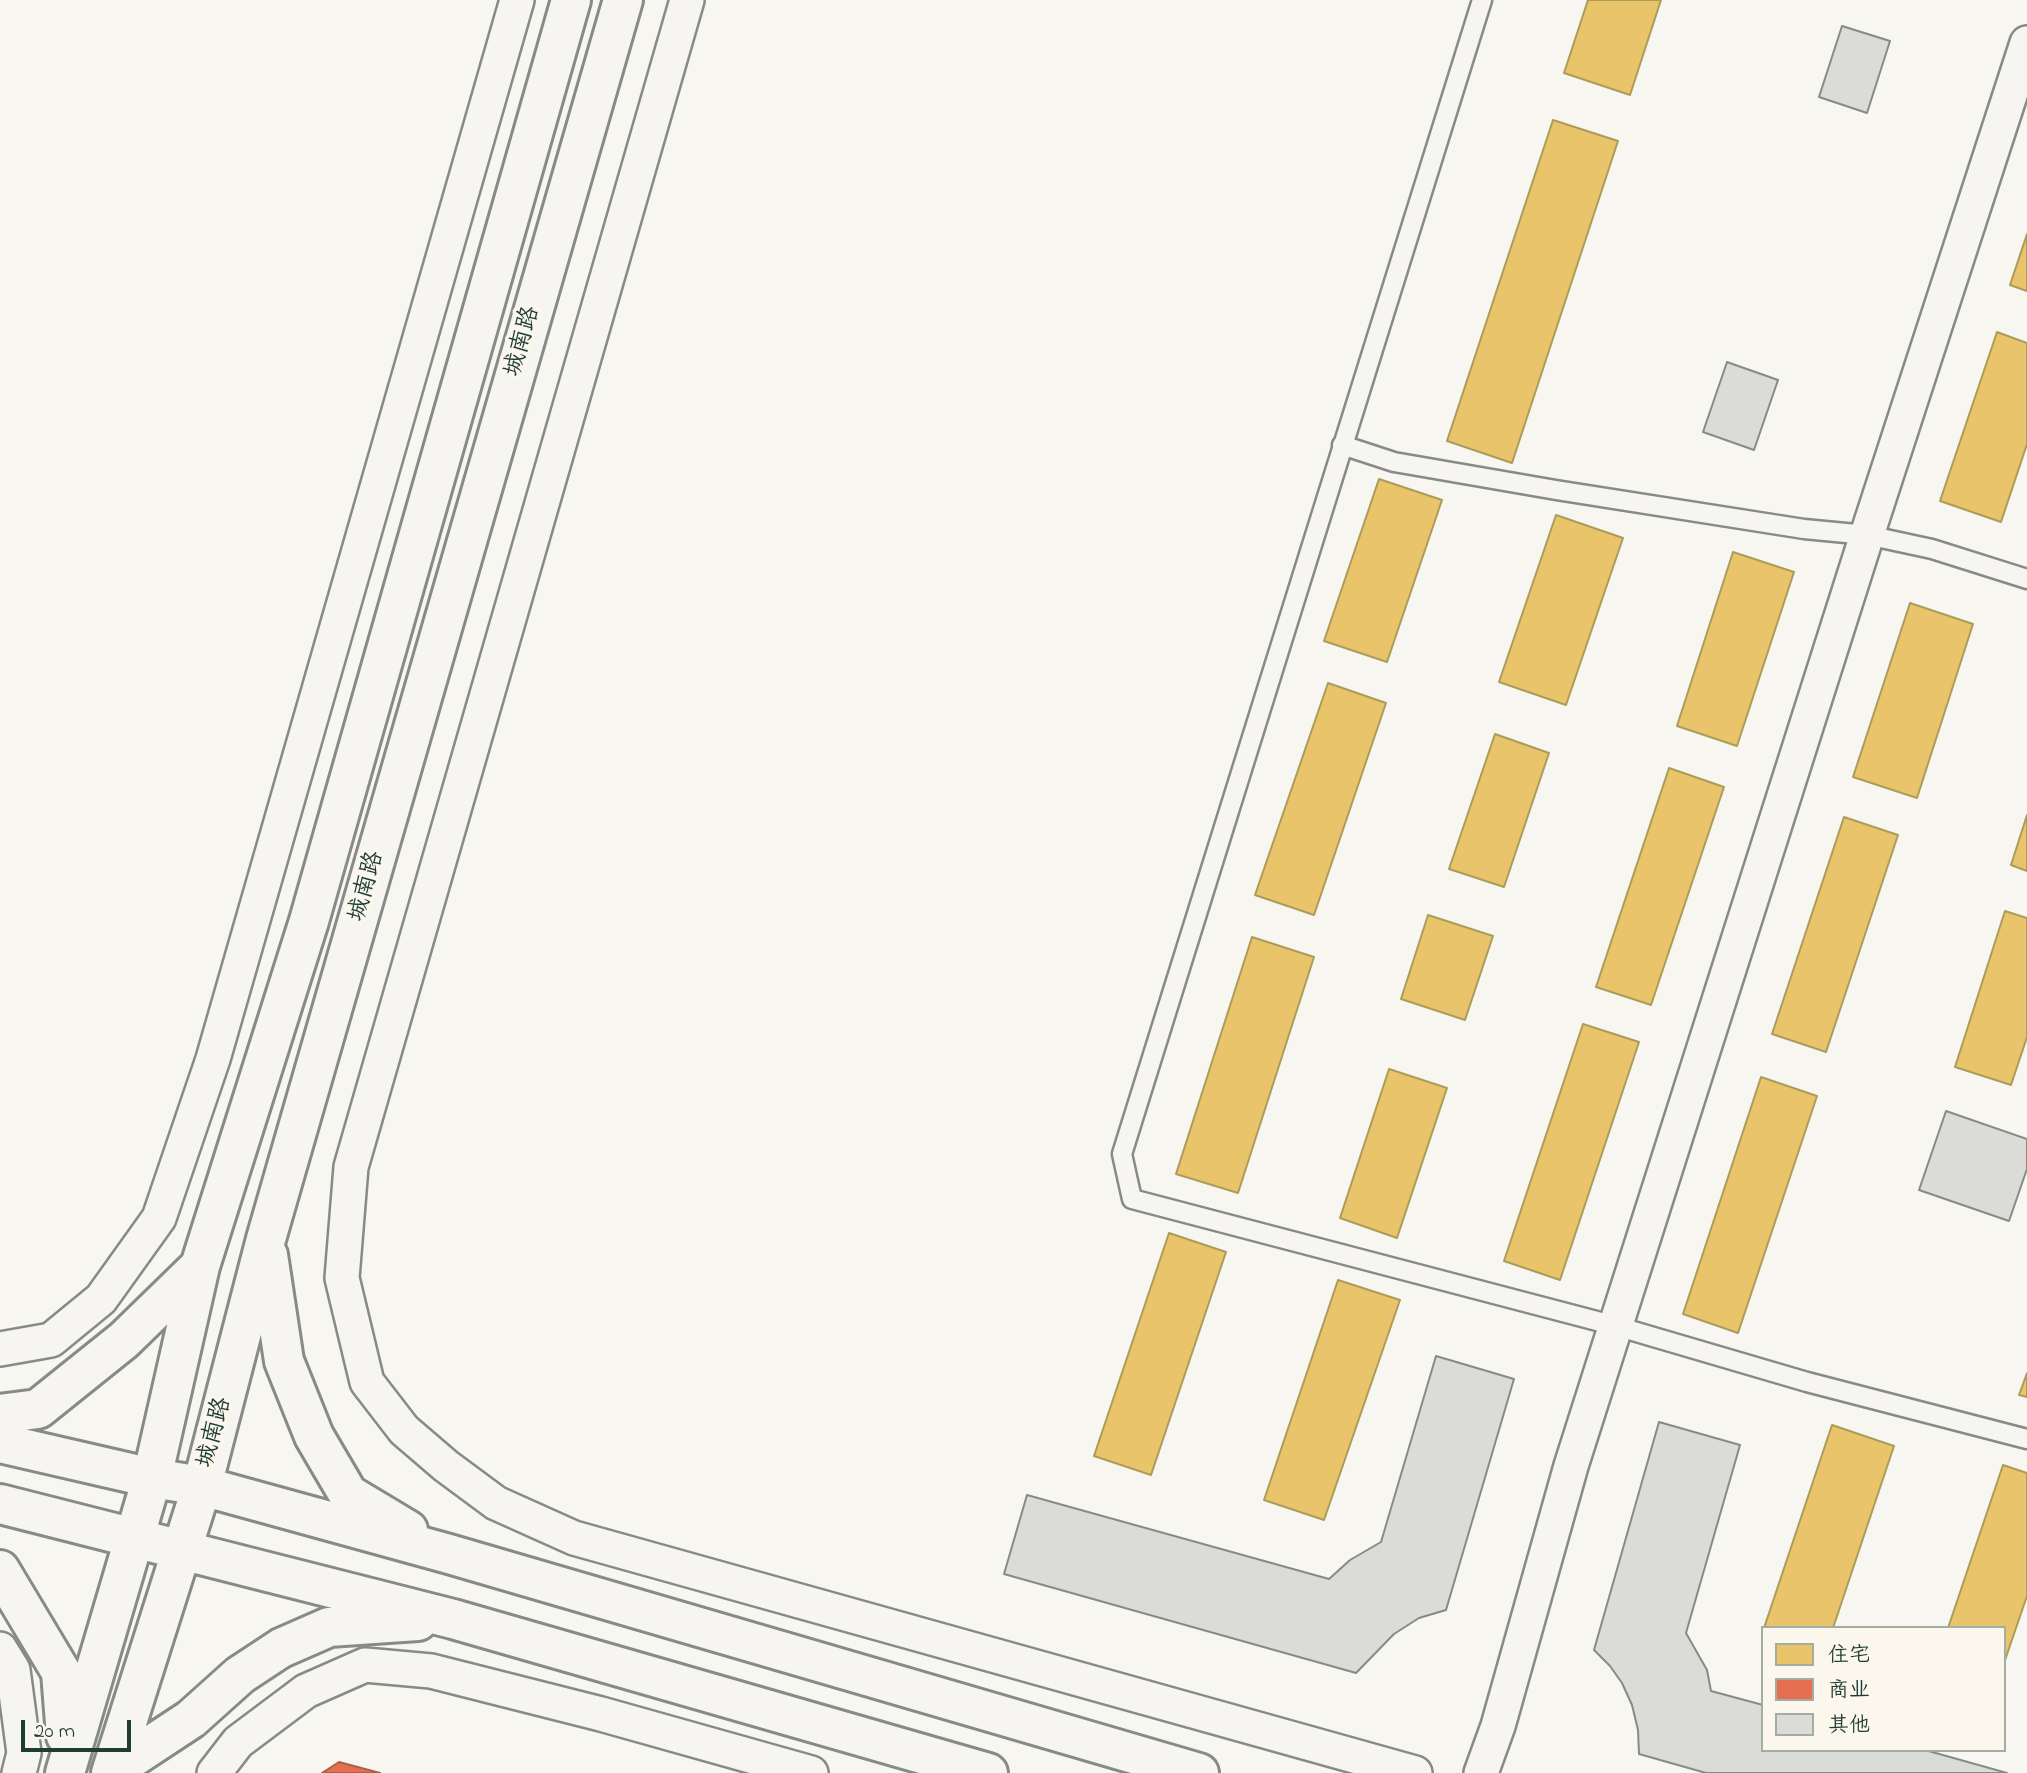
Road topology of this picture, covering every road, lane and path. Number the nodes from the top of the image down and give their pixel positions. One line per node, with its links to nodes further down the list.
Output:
1 (517, 0): 13 (street)
2 (571, 0): 11 (main road, 城南路)
3 (623, 0): 10 (main road, 城南路)
4 (687, 0): 33 (street)
5 (1482, 0): 7 (lane)
6 (2027, 43): 8 (street)
7 (1342, 445): 8 (lane); 12 (lane)
8 (1867, 535): 9 (lane); 12 (street)
9 (2027, 579)
10 (266, 1239): 18 (main road, 城南路); 22 (main road)
11 (200, 1266): 14 (main road); 17 (main road, 城南路)
12 (1616, 1326): 15 (lane); 34 (street)
13 (0, 1349)
14 (0, 1414)
15 (2027, 1439)
16 (0, 1443): 17 (main road)
17 (152, 1478): 18 (main road); 20 (main road, 城南路)
18 (202, 1486): 21 (main road, 城南路); 22 (main road)
19 (0, 1504): 20 (main road)
20 (134, 1536): 21 (main road); 26 (main road, 城南路)
21 (183, 1549): 24 (main road); 27 (main road, 城南路)
22 (449, 1555): 32 (main road)
23 (0, 1570): 26 (main road)
24 (453, 1619): 27 (main road); 31 (main road)
25 (0, 1649): 28 (street)
26 (67, 1766)
27 (112, 1772)
28 (19, 1773)
29 (214, 1773): 30 (street)
30 (811, 1773)
31 (988, 1773)
32 (1199, 1773)
33 (1415, 1773)
34 (1481, 1773)

